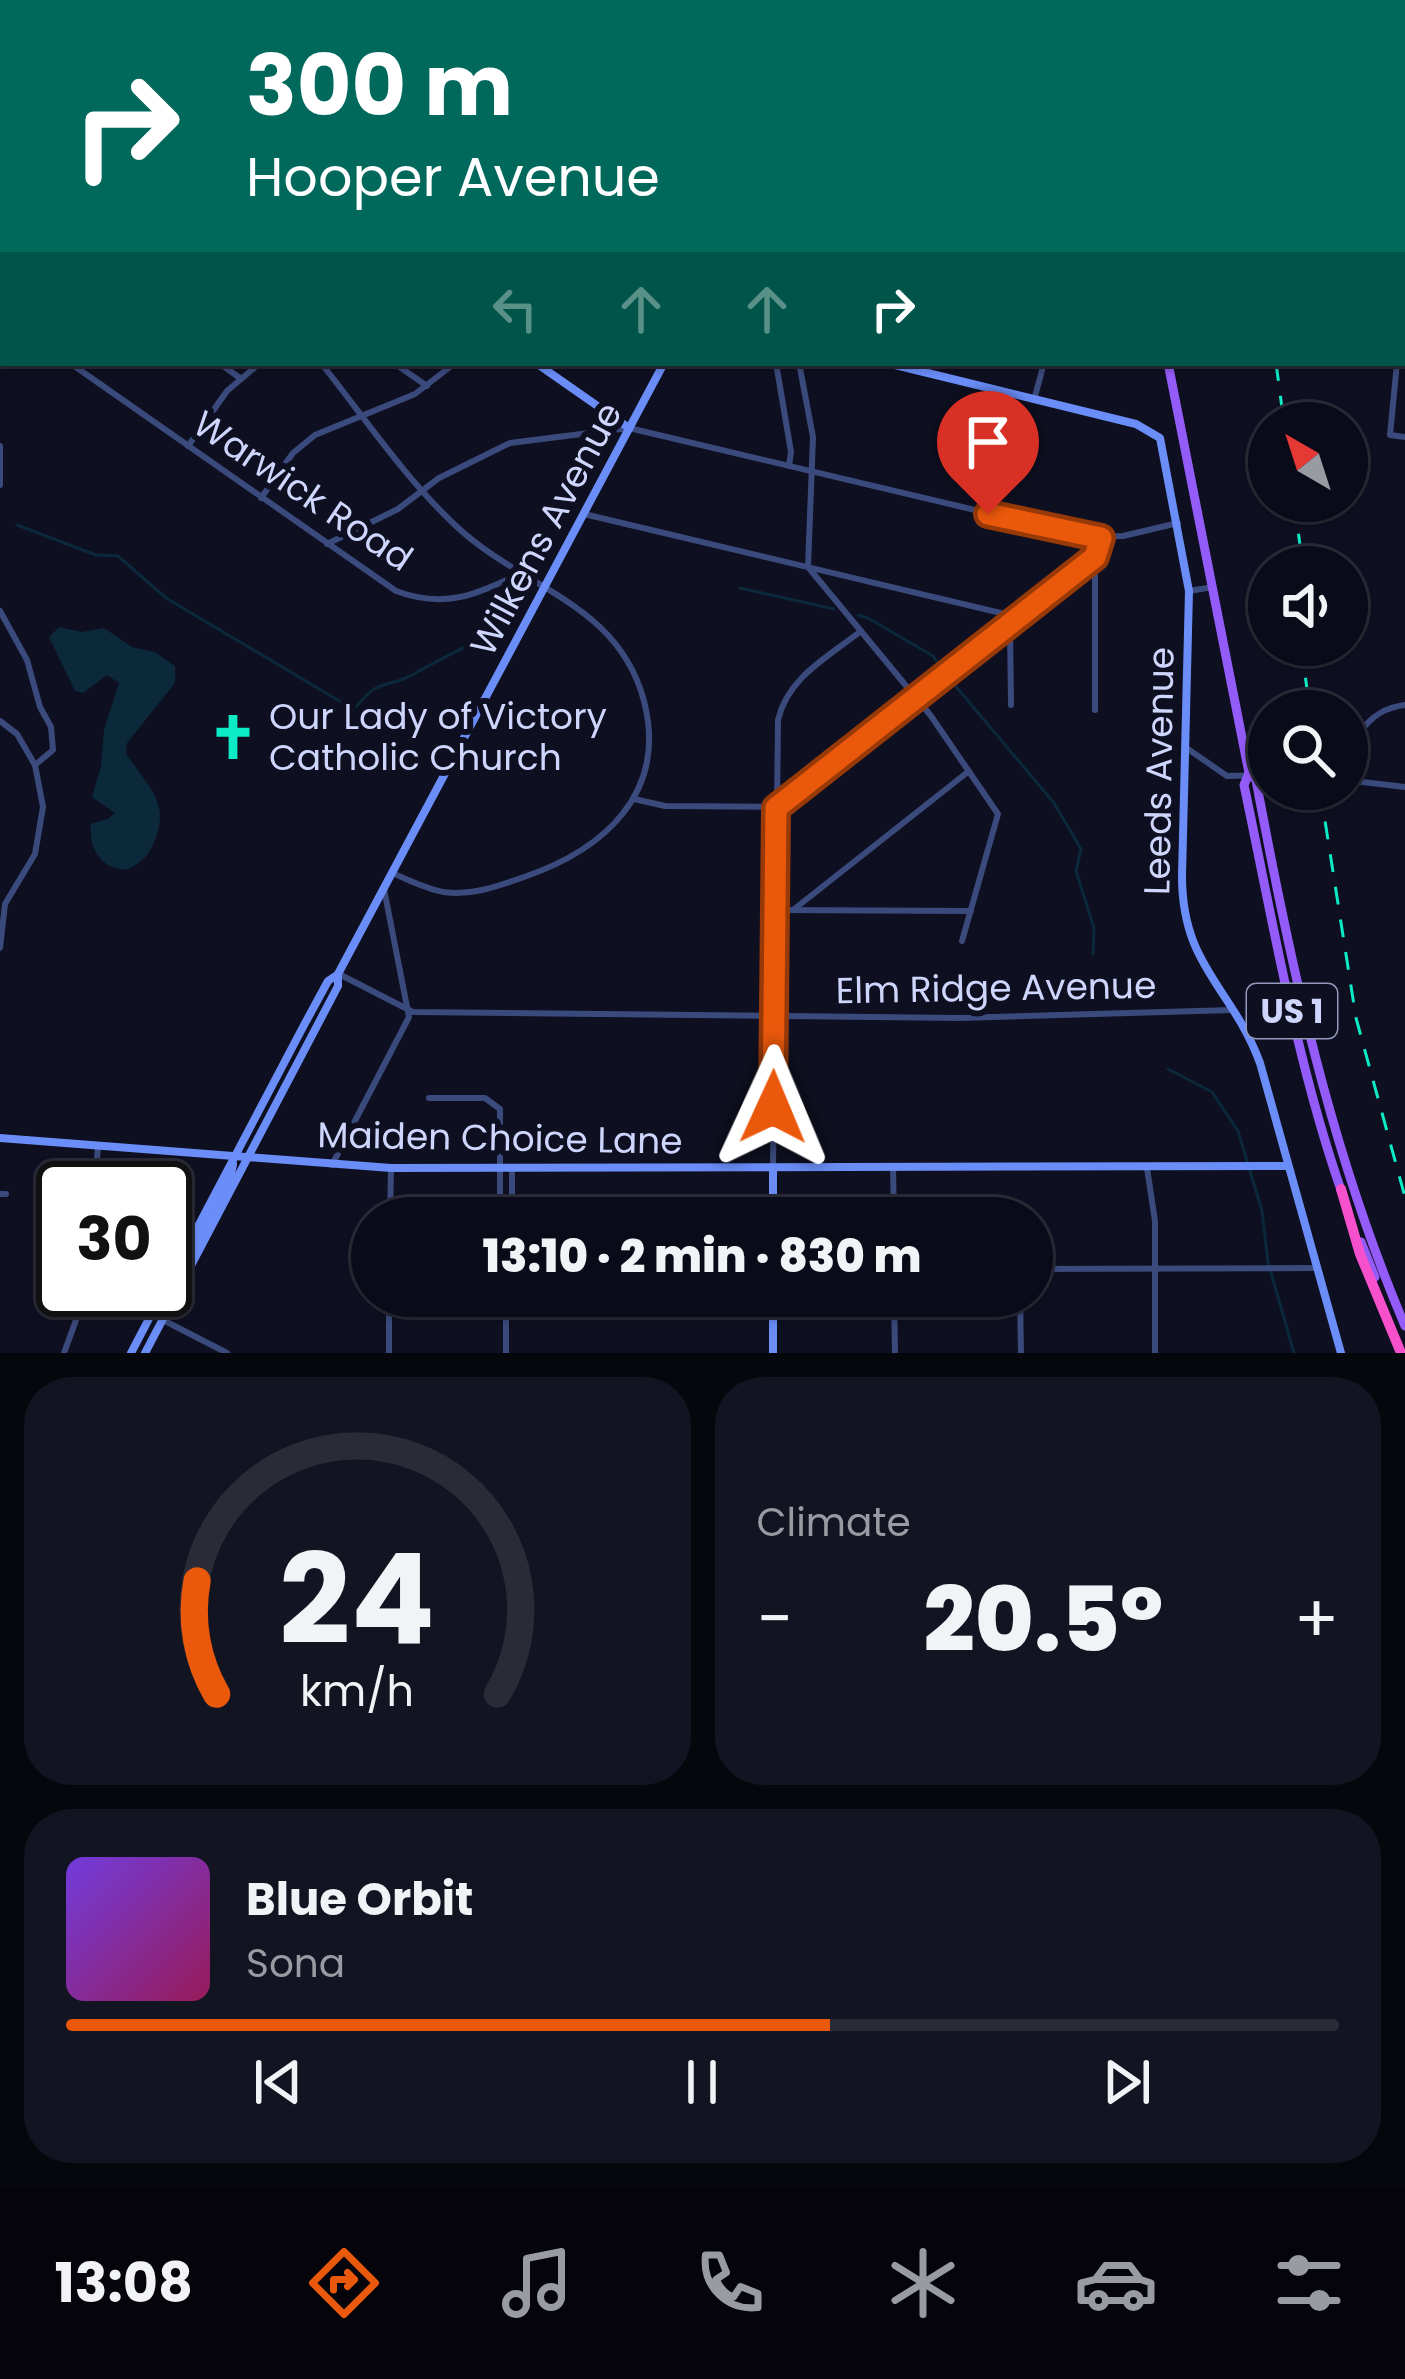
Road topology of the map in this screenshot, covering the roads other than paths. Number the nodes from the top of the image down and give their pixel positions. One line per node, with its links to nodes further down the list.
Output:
1 (74, 366): 24 (street, Warwick Road)
2 (222, 366): 15 (street)
3 (256, 366): 15 (street)
4 (323, 366): 18 (street)
5 (398, 366): 16 (street)
6 (450, 366): 16 (street)
7 (540, 366): 19 (street)
8 (662, 366): 19 (street, Wilkens Avenue)
9 (777, 366): 25 (street)
10 (800, 366): 26 (street)
11 (898, 366): 17 (street)
12 (1043, 366): 17 (street)
13 (1169, 366): 20 (main road, US 1)
14 (1396, 366): 21 (street)
15 (240, 378): 24 (street)
16 (427, 386): 18 (street)
17 (1034, 400): 22 (street)
18 (363, 416): 28 (street); 29 (street)
19 (629, 428): 25 (street); 28 (street); 30 (street, Wilkens Avenue)
20 (1182, 433): 22 (street); 37 (main road, US 1)
21 (1405, 436)
22 (1160, 437): 31 (street, Leeds Avenue)
23 (0, 446): 27 (street)
24 (188, 446): 29 (street, Warwick Road)
25 (789, 466): 26 (street)
26 (811, 472): 32 (street); 35 (street)
27 (0, 485)
28 (423, 490): 33 (street); 36 (street)
29 (261, 498): 33 (street, Warwick Road)
30 (584, 514): 35 (street); 38 (street, Wilkens Avenue)
31 (1178, 523): 32 (street); 39 (street, Leeds Avenue)
32 (1101, 538): 34 (street)
33 (327, 544): 36 (street, Warwick Road)
34 (1095, 557): 41 (street); 47 (street)
35 (808, 567): 41 (street); 43 (street)
36 (520, 573): 38 (street)
37 (1213, 587): 39 (street); 51 (main road, US 1)
38 (546, 589): 56 (street); 61 (street, Wilkens Avenue)
39 (1189, 591): 49 (street, Leeds Avenue)
40 (0, 611): 50 (street)
41 (1020, 617): 42 (street)
42 (1010, 626): 44 (street); 46 (street)
43 (860, 631): 44 (street); 58 (street)
44 (917, 699): 52 (street); 58 (street)
45 (1405, 704): 55 (street)
46 (1011, 705)
47 (1095, 710)
48 (0, 722): 50 (street)
49 (1185, 746): 53 (street); 70 (street, Leeds Avenue)
50 (34, 765): 67 (street)
51 (1248, 768)
52 (969, 771): 64 (street); 65 (street)
53 (1248, 773)
54 (1248, 775): 57 (main road, US 1)
55 (1405, 788)
56 (634, 799): 58 (street); 61 (street)
57 (1248, 804)
58 (776, 808): 63 (street)
59 (1249, 810): 86 (main road, US 1)
60 (1262, 810): 107 (main road, US 1)
61 (392, 873): 62 (street, Wilkens Avenue)
62 (384, 889): 68 (street, Wilkens Avenue); 69 (street)
63 (774, 910): 64 (street); 71 (street)
64 (794, 910): 65 (street)
65 (971, 910): 66 (street)
66 (962, 941)
67 (0, 948)
68 (338, 974): 69 (street, Elm Ridge Avenue); 75 (street, Wilkens Avenue); 76 (street, Wilkens Avenue)
69 (406, 1009): 71 (street, Elm Ridge Avenue); 78 (street)
70 (1232, 1010): 71 (street, Elm Ridge Avenue); 79 (street, Leeds Avenue)
71 (774, 1017): 85 (street)
72 (429, 1097): 80 (street)
73 (0, 1138): 74 (street, Maiden Choice Lane)
74 (98, 1145): 75 (street, Maiden Choice Lane); 77 (street)
75 (234, 1157): 76 (street, Maiden Choice Lane); 92 (street, Wilkens Avenue); 93 (street)
76 (246, 1158): 78 (street, Maiden Choice Lane); 94 (street, Wilkens Avenue)
77 (97, 1161)
78 (332, 1165): 83 (street, Maiden Choice Lane)
79 (1287, 1166): 84 (street, Maiden Choice Lane); 95 (street, Leeds Avenue)
80 (500, 1167): 81 (street, Maiden Choice Lane); 83 (street, Maiden Choice Lane); 88 (street)
81 (512, 1167): 85 (street, Maiden Choice Lane); 89 (street)
82 (893, 1167): 84 (street, Maiden Choice Lane); 85 (street, Maiden Choice Lane); 91 (street)
83 (391, 1168): 87 (street)
84 (1147, 1168): 97 (street)
85 (773, 1169): 90 (street)
86 (1341, 1189): 108 (highway)
87 (390, 1197)
88 (500, 1197)
89 (512, 1197)
90 (773, 1197)
91 (894, 1197)
92 (192, 1237)
93 (192, 1250)
94 (192, 1264)
95 (1317, 1268): 97 (street); 119 (street, Leeds Avenue)
96 (1053, 1269): 97 (street)
97 (1155, 1269): 118 (street)
98 (79, 1317): 109 (street)
99 (150, 1317): 110 (street, Wilkens Avenue)
100 (165, 1317): 106 (street, Wilkens Avenue)
101 (389, 1317): 113 (street)
102 (506, 1317): 114 (street)
103 (773, 1317): 115 (street)
104 (894, 1317): 116 (street)
105 (1020, 1317): 117 (street)
106 (163, 1320): 111 (street, Wilkens Avenue); 112 (street)
107 (1405, 1326)
108 (1403, 1352)
109 (64, 1353)
110 (131, 1353)
111 (146, 1353)
112 (226, 1353)
113 (389, 1353)
114 (506, 1353)
115 (773, 1353)
116 (895, 1353)
117 (1021, 1353)
118 (1155, 1353)
119 (1341, 1353)

